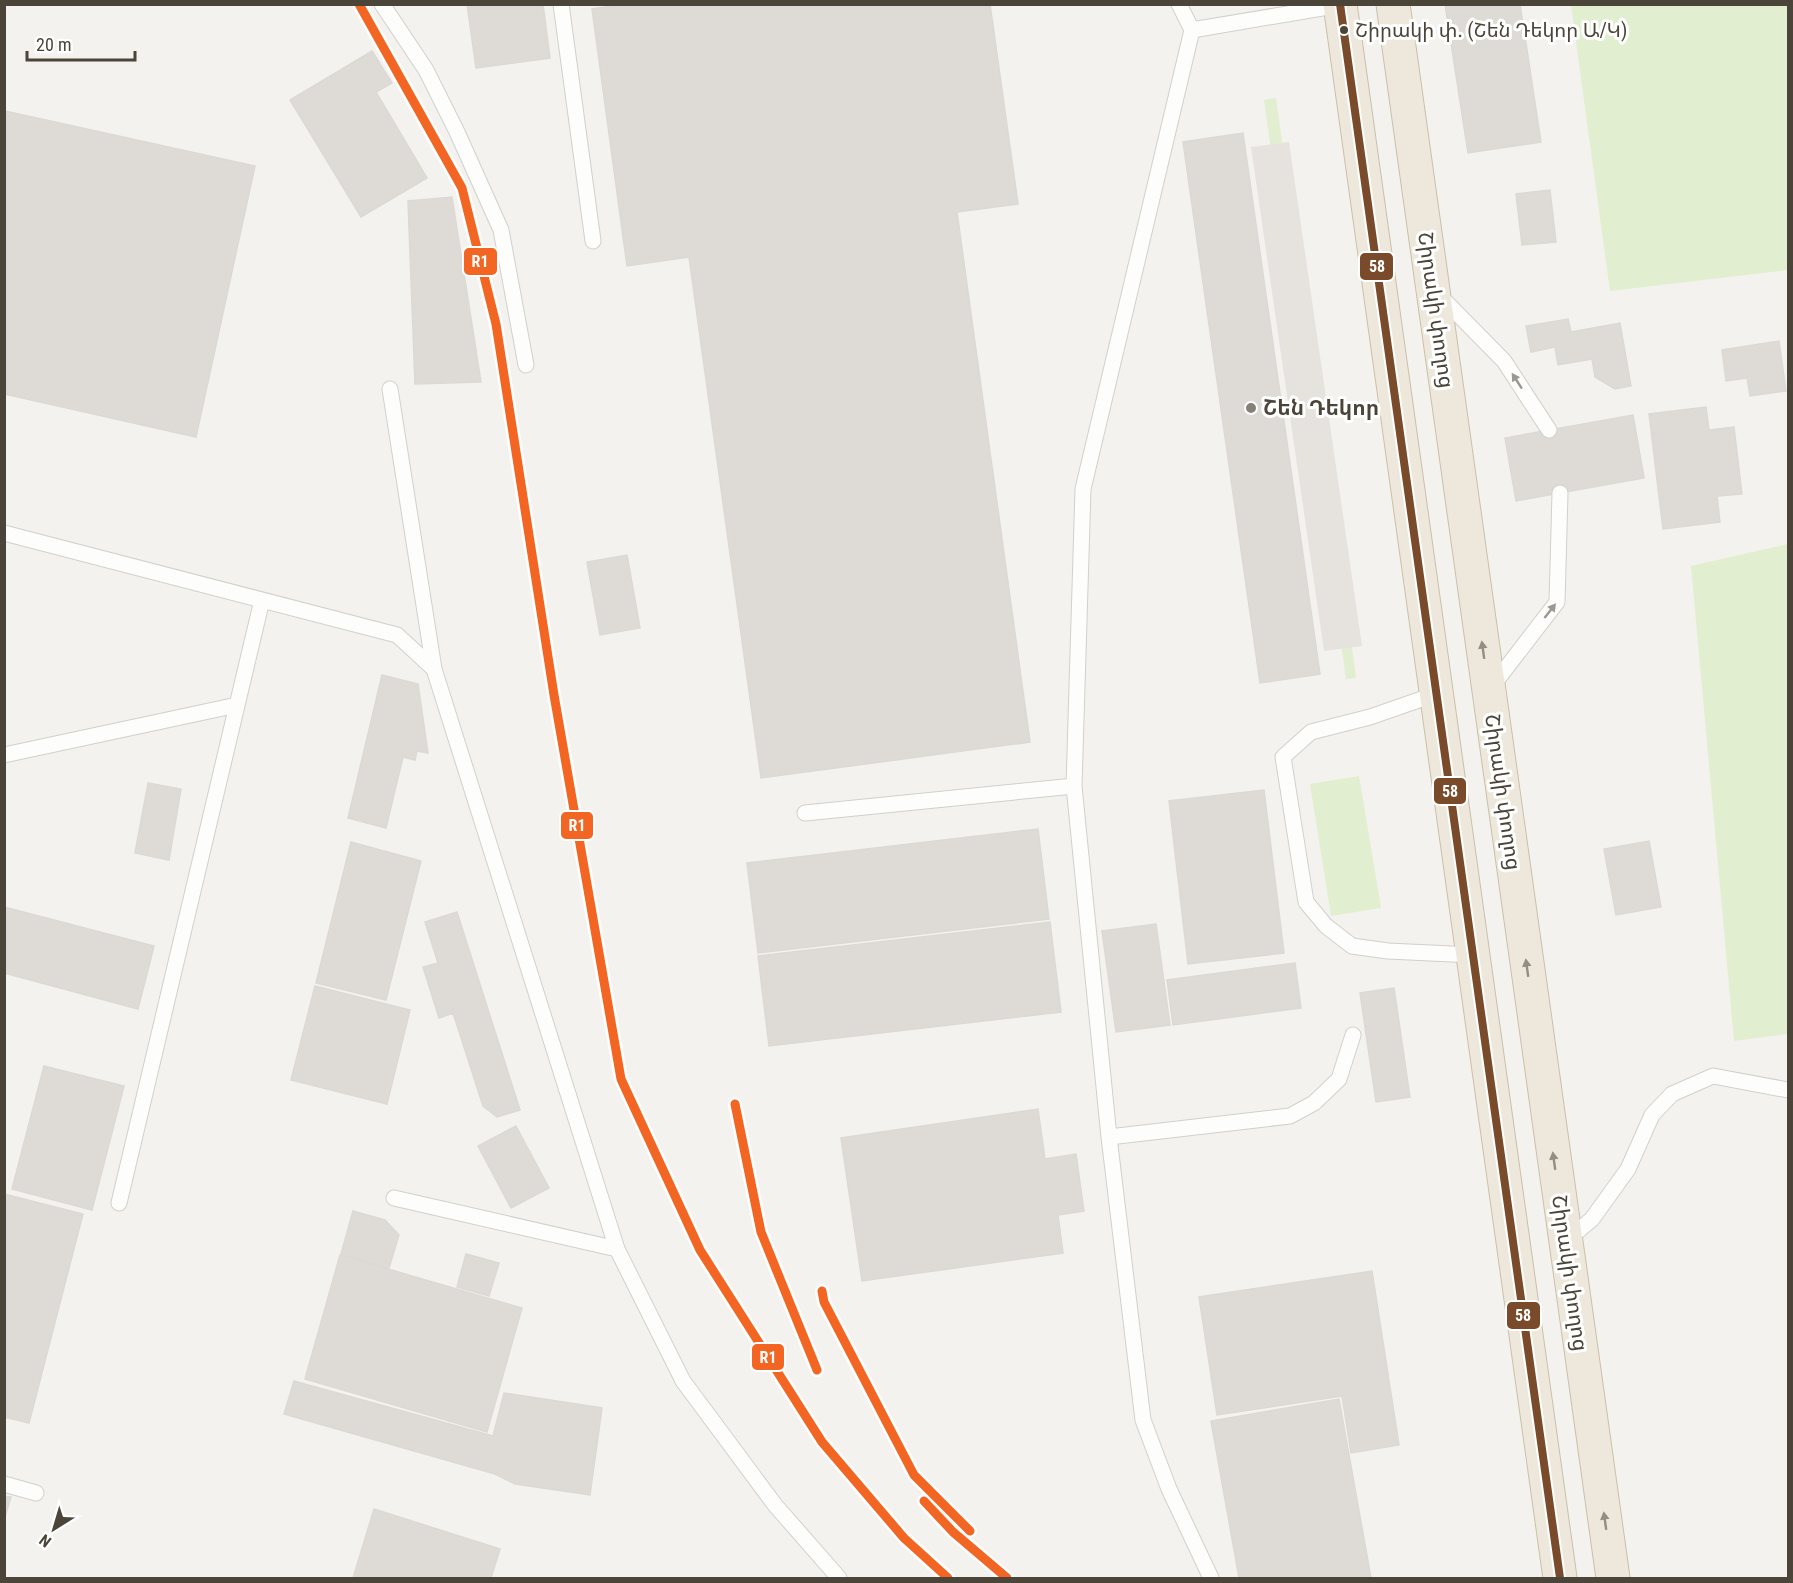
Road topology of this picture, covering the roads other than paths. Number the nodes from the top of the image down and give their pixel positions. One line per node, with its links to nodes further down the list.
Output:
1 (382, 4): 9 (lane)
2 (561, 4): 7 (lane)
3 (1179, 4): 6 (lane)
4 (1393, 4): 8 (highway, Շիրակի փողոց)
5 (1340, 5): 6 (lane); 17 (highway)
6 (1192, 30): 20 (lane)
7 (593, 241)
8 (1433, 289): 11 (lane, one-way to 8); 16 (highway, Շիրակի փողոց, one-way to 8)
9 (526, 365)
10 (390, 389): 15 (lane)
11 (1549, 430)
12 (1560, 493): 16 (lane, one-way to 12)
13 (4, 533): 14 (lane)
14 (262, 600): 15 (lane); 18 (lane)
15 (434, 669): 29 (lane)
16 (1488, 691): 28 (highway, Շիրակի փողոց, one-way to 16)
17 (1436, 694): 22 (highway); 22 (lane)
18 (237, 705): 19 (lane); 27 (lane)
19 (4, 755)
20 (1074, 786): 21 (lane); 25 (lane)
21 (805, 813)
22 (1473, 955): 34 (highway)
23 (1353, 1035): 25 (lane)
24 (1788, 1090): 28 (lane)
25 (1109, 1137): 33 (lane)
26 (394, 1198): 29 (lane)
27 (119, 1203)
28 (1566, 1241): 35 (highway, Շիրակի փողոց, one-way to 28)
29 (617, 1250): 32 (lane)
30 (4, 1484): 31 (lane)
31 (36, 1493)
32 (839, 1578)
33 (1211, 1578)
34 (1560, 1578)
35 (1613, 1578)

